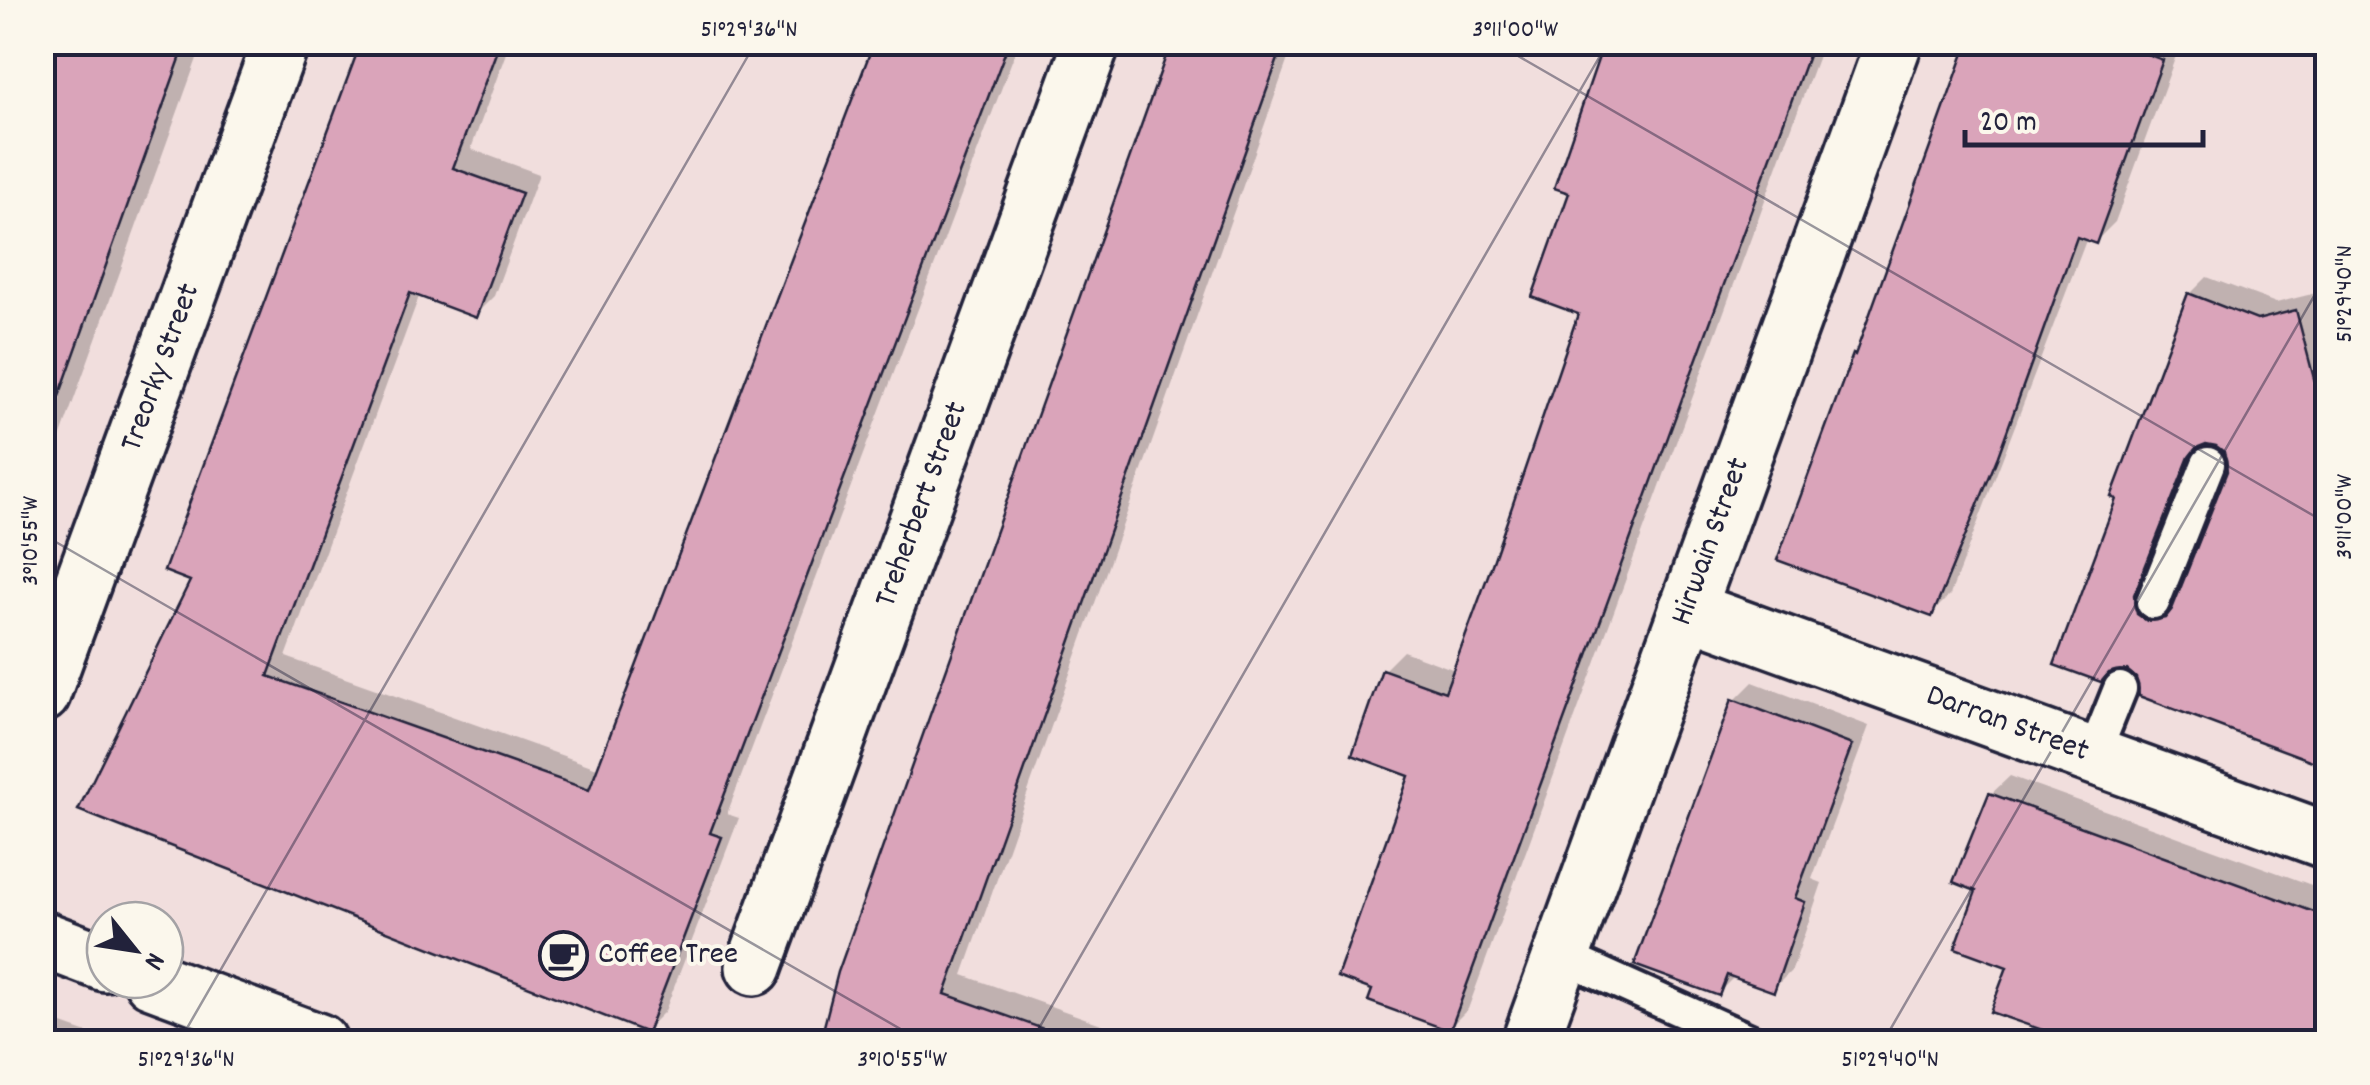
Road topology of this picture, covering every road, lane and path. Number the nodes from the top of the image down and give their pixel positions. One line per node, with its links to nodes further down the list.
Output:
1 (281, 42): 8 (street, Treorky Street)
2 (1092, 42): 14 (street, Treherbert Street)
3 (1894, 42): 6 (street, Hirwain Street)
4 (2208, 464): 5 (lane)
5 (2154, 602)
6 (1688, 609): 9 (street, Darran Street); 13 (street, Hirwain Street)
7 (2120, 690): 9 (lane)
8 (42, 694)
9 (2093, 756): 10 (street, Darran Street)
10 (2328, 841)
11 (42, 939): 12 (street)
12 (85, 955)
13 (1561, 956): 17 (street, Hirwain Street); 18 (lane)
14 (754, 966)
15 (185, 992): 16 (street)
16 (319, 1042)
17 (1530, 1042)
18 (1752, 1042)

